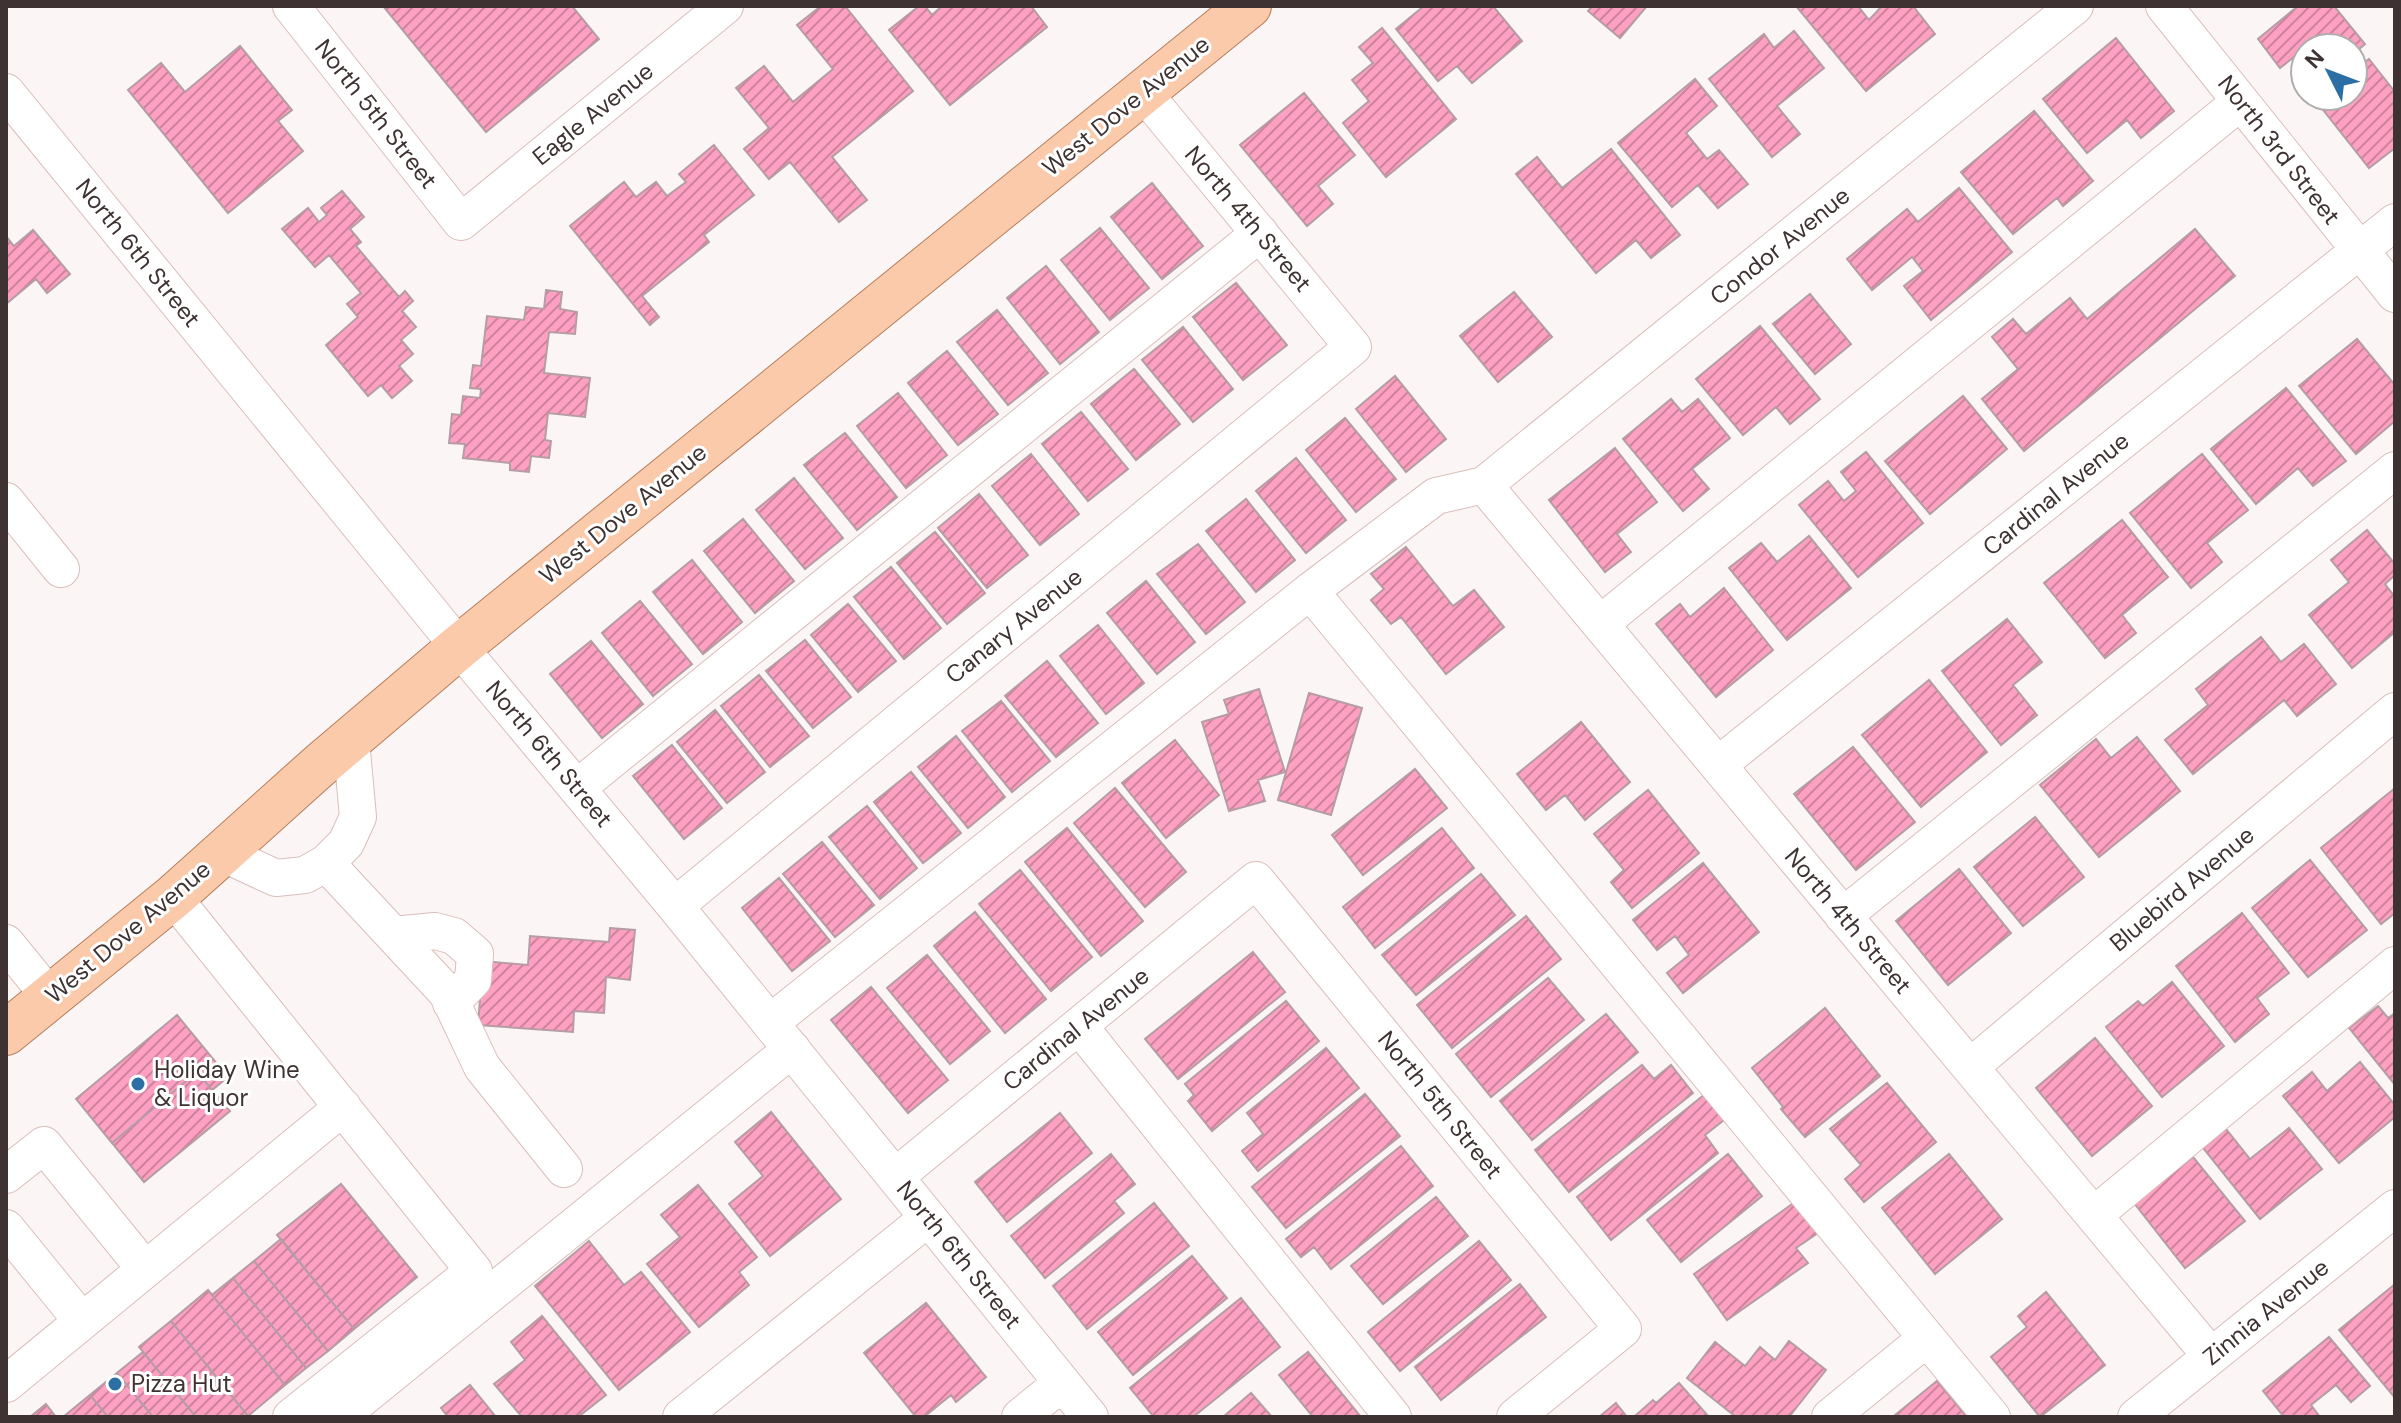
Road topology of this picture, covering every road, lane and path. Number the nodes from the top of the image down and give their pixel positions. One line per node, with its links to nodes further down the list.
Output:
1 (291, 6): 9 (street, North 5th Street)
2 (725, 6): 9 (street, Eagle Avenue)
3 (1249, 6): 7 (main road, West Dove Avenue)
4 (2075, 6): 16 (street, Condor Avenue)
5 (2164, 6): 8 (street, North 3rd Street)
6 (6, 92): 21 (street, North 6th Street)
7 (1143, 92): 11 (street, North 4th Street); 21 (main road, West Dove Avenue)
8 (2240, 102): 12 (street, North 3rd Street); 20 (street)
9 (461, 222)
10 (2395, 222): 12 (street, Cardinal Avenue)
11 (1260, 233): 14 (street, North 4th Street); 25 (street)
12 (2359, 251): 13 (street, North 3rd Street); 24 (street, Cardinal Avenue)
13 (2395, 294)
14 (1353, 347): 30 (street, Canary Avenue)
15 (2395, 470): 31 (street)
16 (1484, 485): 19 (street); 20 (street, North 4th Street)
17 (6, 501): 18 (street)
18 (61, 569)
19 (1310, 591): 39 (street); 51 (street)
20 (1600, 624): 24 (street, North 4th Street)
21 (459, 647): 23 (main road, West Dove Avenue); 25 (street, North 6th Street)
22 (2395, 711): 40 (street, Bluebird Avenue)
23 (351, 740): 26 (main road, West Dove Avenue); 27 (street)
24 (1718, 765): 31 (street, North 4th Street)
25 (577, 788): 30 (street, North 6th Street)
26 (222, 853): 27 (street); 29 (main road, West Dove Avenue)
27 (326, 863): 32 (street)
28 (1256, 880): 37 (street, Cardinal Avenue); 61 (street, North 5th Street)
29 (173, 897): 35 (main road, West Dove Avenue); 41 (street)
30 (675, 906): 39 (street, North 6th Street)
31 (1843, 916): 40 (street, North 4th Street)
32 (393, 935): 36 (street); 36 (street)
33 (6, 943): 35 (street)
34 (2395, 965): 46 (street)
35 (50, 997): 38 (main road, West Dove Avenue)
36 (451, 1003): 42 (street)
37 (1079, 1026): 44 (street, Cardinal Avenue); 60 (street)
38 (6, 1033)
39 (781, 1036): 44 (street, North 6th Street); 56 (street)
40 (1970, 1067): 46 (street, North 4th Street)
41 (343, 1107): 49 (street); 55 (street)
42 (564, 1169)
43 (6, 1175): 49 (street)
44 (895, 1177): 47 (street, North 6th Street)
45 (2395, 1208): 52 (street, Zinnia Avenue)
46 (2094, 1215): 52 (street, North 4th Street)
47 (928, 1218): 53 (street, North 6th Street); 57 (street)
48 (6, 1228): 50 (street)
49 (145, 1269): 50 (street)
50 (82, 1321): 54 (street)
51 (1927, 1338): 62 (street); 63 (street)
52 (2211, 1356): 64 (street, Zinnia Avenue)
53 (1062, 1383): 58 (street); 59 (street, North 6th Street)
54 (6, 1384)
55 (291, 1417)
56 (339, 1417)
57 (681, 1417)
58 (1020, 1417)
59 (1090, 1417)
60 (1393, 1417)
61 (1515, 1417)
62 (1830, 1417)
63 (1992, 1417)
64 (2136, 1417)

